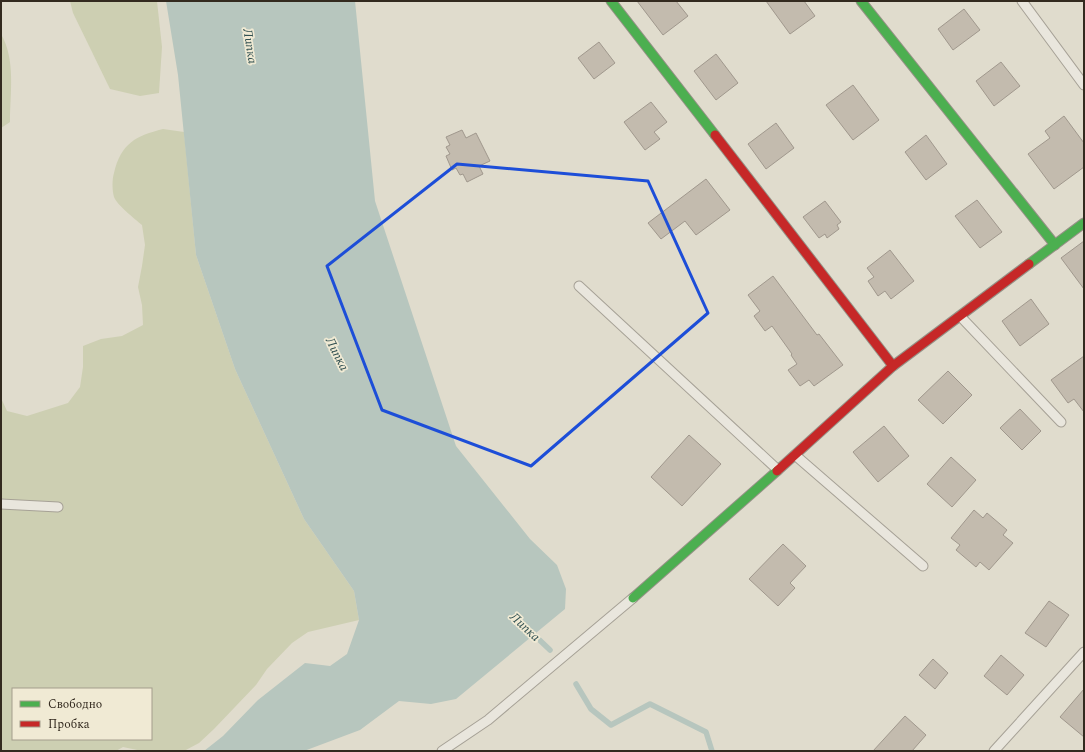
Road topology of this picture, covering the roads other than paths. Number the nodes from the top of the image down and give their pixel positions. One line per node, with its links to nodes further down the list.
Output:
1 (611, 1): 9 (street)
2 (861, 1): 6 (street)
3 (1022, 1): 4 (lane)
4 (1084, 85)
5 (1084, 223): 6 (street)
6 (1055, 245): 8 (street)
7 (578, 286): 12 (lane)
8 (959, 315): 9 (street); 10 (lane)
9 (893, 366): 11 (street)
10 (1062, 422)
11 (795, 455): 12 (street); 15 (lane)
12 (778, 470): 16 (street)
13 (1, 504): 14 (lane)
14 (58, 507)
15 (923, 566)
16 (633, 598): 18 (lane)
17 (1084, 652): 19 (lane)
18 (442, 751)
19 (994, 751)

